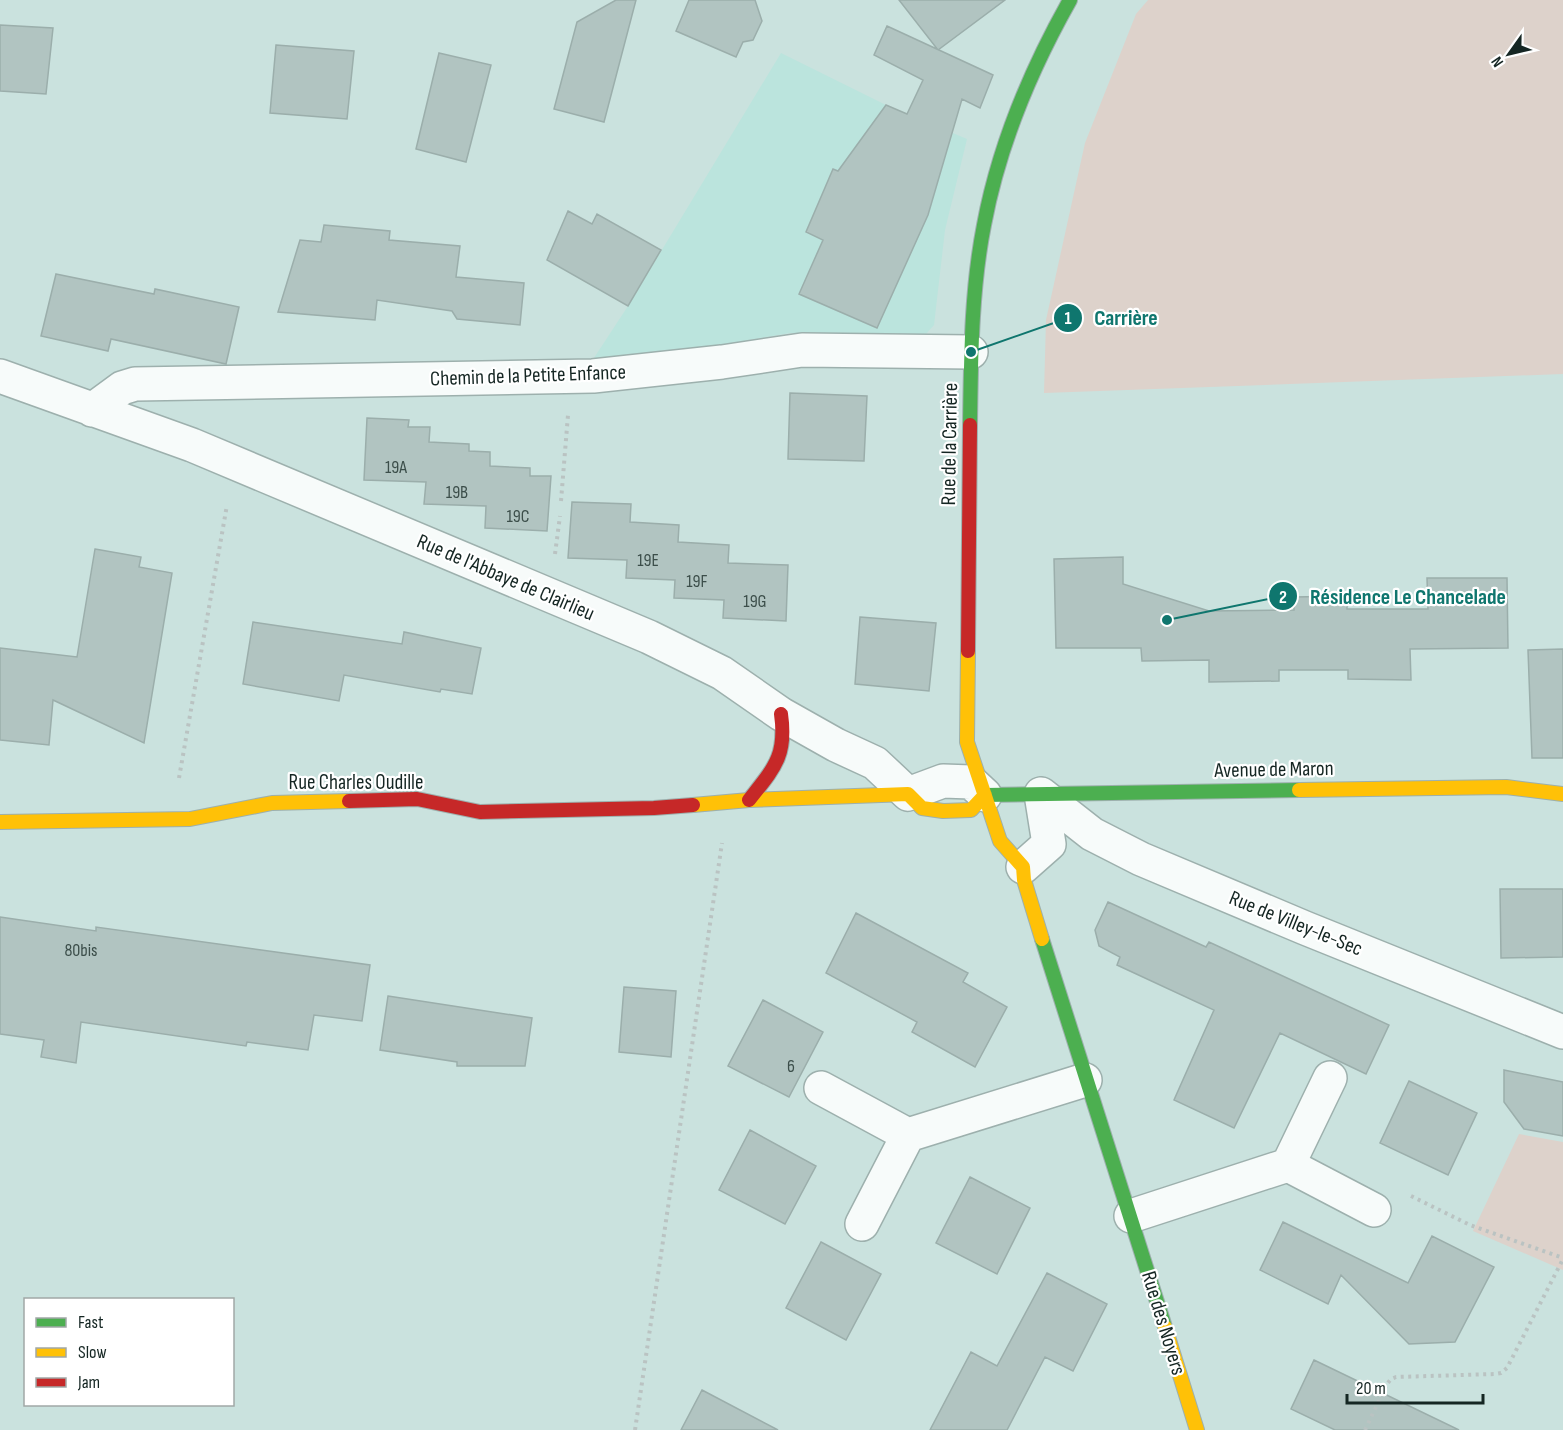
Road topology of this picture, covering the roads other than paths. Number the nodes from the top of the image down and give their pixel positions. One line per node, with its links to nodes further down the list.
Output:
1 (1070, 0): 2 (street, Rue de la Carrière)
2 (971, 352): 4 (street, Chemin de la Petite Enfance); 9 (street, Rue de la Carrière)
3 (0, 376): 4 (street, Rue de l'Abbaye de Clairlieu)
4 (93, 410): 5 (street, Rue de l'Abbaye de Clairlieu)
5 (781, 714): 6 (street, Rue de l'Abbaye de Clairlieu); 10 (street)
6 (908, 794): 9 (street); 10 (street, Rue Charles Oudille)
7 (1041, 794): 8 (street, Avenue de Maron); 9 (street, Avenue de Maron); 12 (street); 13 (street, Rue de Villey-le-Sec)
8 (1563, 794)
9 (985, 795): 12 (street, Rue des Noyers)
10 (748, 800): 11 (street, Rue Charles Oudille)
11 (0, 822)
12 (1023, 867): 15 (street, Rue des Noyers)
13 (1563, 1032)
14 (1330, 1078): 18 (street)
15 (1085, 1080): 17 (street); 20 (street, Rue des Noyers)
16 (822, 1088): 17 (street)
17 (908, 1135): 21 (street)
18 (1288, 1166): 19 (street); 20 (street)
19 (1374, 1210)
20 (1131, 1216): 22 (street, Rue des Noyers)
21 (862, 1224)
22 (1197, 1430)

